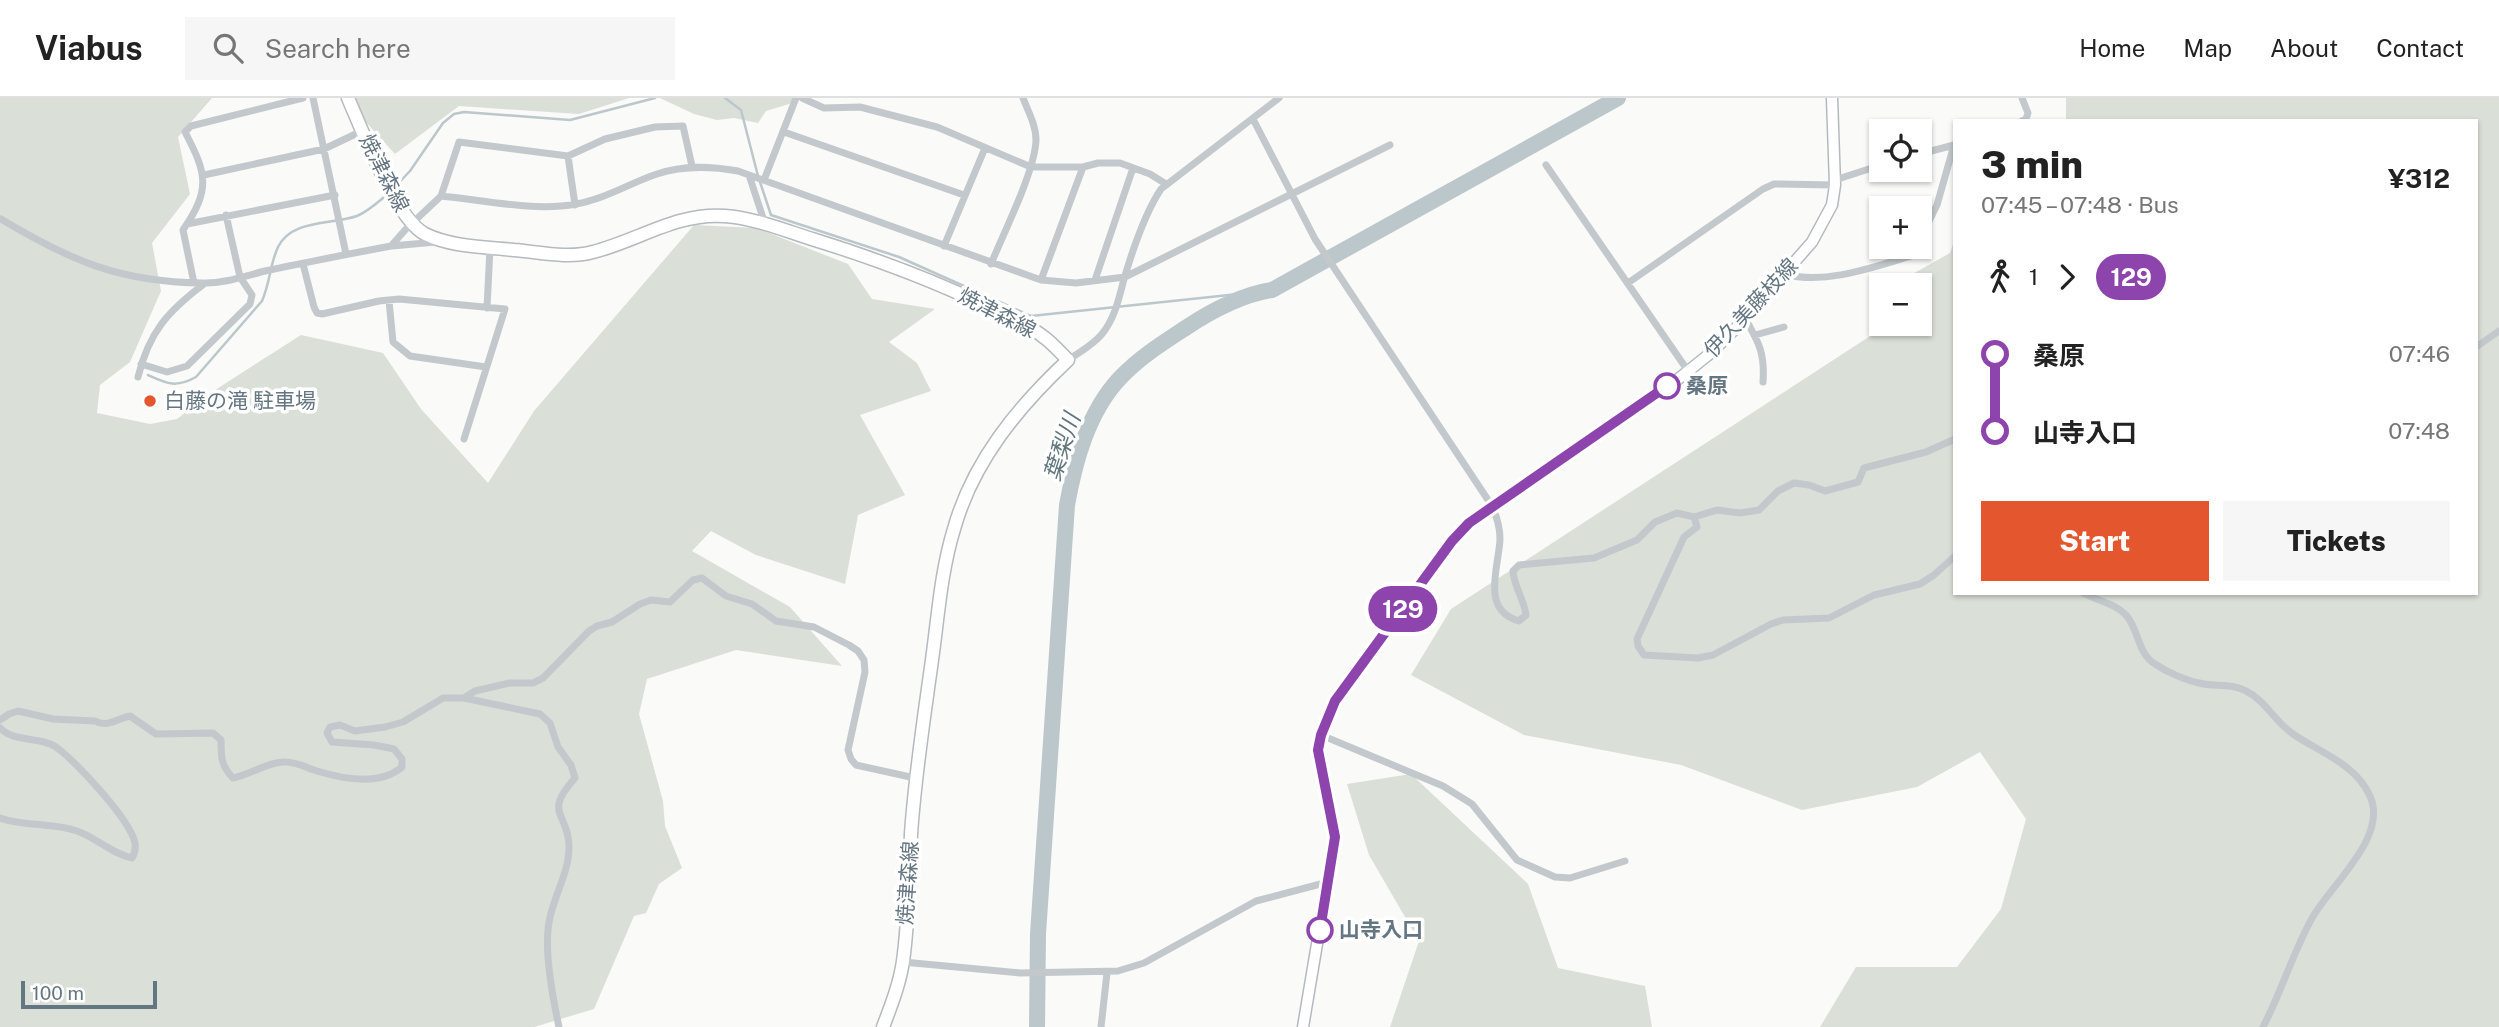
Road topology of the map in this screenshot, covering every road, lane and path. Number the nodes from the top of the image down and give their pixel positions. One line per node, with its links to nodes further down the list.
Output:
1 (303, 98): 27 (street)
2 (313, 98): 17 (street)
3 (348, 98): 12 (main road, 焼津森線)
4 (796, 98): 13 (street)
5 (802, 98): 16 (street)
6 (1023, 98): 23 (street)
7 (1279, 98): 10 (street)
8 (1832, 98): 30 (main road, 伊久美藤枝線)
9 (2022, 98): 11 (street)
10 (1253, 119): 31 (street); 34 (street)
11 (2026, 119)
12 (362, 131): 17 (street); 41 (main road, 焼津森線)
13 (784, 132): 29 (street); 33 (street)
14 (1390, 145): 34 (street)
15 (1953, 145): 19 (street)
16 (985, 148): 23 (street); 33 (street)
17 (324, 149): 27 (street); 32 (street)
18 (1953, 149): 38 (street)
19 (1932, 151)
20 (568, 156): 22 (street); 35 (street); 36 (street)
21 (1546, 164): 57 (street)
22 (692, 166): 28 (street); 36 (street)
23 (1031, 167): 24 (street); 50 (street)
24 (1083, 167): 25 (street); 54 (street)
25 (1133, 168): 31 (street); 55 (street)
26 (1869, 170): 30 (street)
27 (204, 175): 40 (street)
28 (749, 175): 29 (street); 42 (street)
29 (764, 180): 45 (street)
30 (1835, 183): 51 (main road, 伊久美藤枝線); 57 (street)
31 (1166, 184): 53 (street)
32 (335, 195): 37 (street); 47 (street)
33 (964, 195): 45 (street)
34 (1292, 195): 53 (street); 74 (street)
35 (441, 196): 36 (street); 41 (street)
36 (575, 205)
37 (226, 215): 40 (street); 52 (street)
38 (1932, 215)
39 (1, 219): 56 (street)
40 (187, 223): 56 (street)
41 (411, 224): 43 (main road, 焼津森線); 44 (street)
42 (765, 225): 46 (main road, 焼津森線); 66 (main road, 焼津森線)
43 (447, 241): 44 (street); 46 (main road, 焼津森線)
44 (391, 246): 47 (street)
45 (944, 246): 50 (street)
46 (490, 248): 60 (street)
47 (346, 254): 49 (street)
48 (1900, 259): 51 (street)
49 (303, 264): 52 (street); 59 (street)
50 (991, 264): 54 (street)
51 (1784, 274): 61 (main road, 伊久美藤枝線)
52 (240, 277): 58 (street); 67 (street)
53 (1125, 277): 55 (street); 66 (street)
54 (1041, 280): 55 (street)
55 (1095, 280)
56 (194, 283): 58 (street)
57 (1628, 283): 69 (street)
58 (204, 284): 67 (street)
59 (389, 301): 60 (street); 68 (street)
60 (487, 308): 68 (street)
61 (1745, 318): 64 (street); 69 (main road, 伊久美藤枝線)
62 (1784, 327): 64 (street)
63 (2499, 331): 65 (street)
64 (1755, 335): 71 (street)
65 (2478, 346)
66 (1068, 360): 82 (main road, 焼津森線)
67 (141, 364): 70 (street)
68 (486, 367): 72 (street)
69 (1688, 371): 74 (main road, 伊久美藤枝線)
70 (138, 377)
71 (1763, 382)
72 (464, 439)
73 (1953, 440): 75 (street)
74 (1492, 506): 75 (street); 81 (main road, 伊久美藤枝線)
75 (1694, 517): 76 (street)
76 (1953, 558)
77 (2088, 595): 92 (street)
78 (464, 698): 79 (street); 82 (street); 88 (street)
79 (0, 720)
80 (0, 729): 83 (street)
81 (1321, 735): 84 (street); 85 (main road, 伊久美藤枝線)
82 (915, 778): 86 (main road, 焼津森線)
83 (0, 818)
84 (1625, 861)
85 (1328, 881): 87 (street); 91 (main road, 伊久美藤枝線)
86 (903, 962): 87 (street); 89 (main road, 焼津森線)
87 (1107, 973): 90 (street)
88 (559, 1027)
89 (883, 1027)
90 (1101, 1027)
91 (1304, 1027)
92 (2263, 1027)

